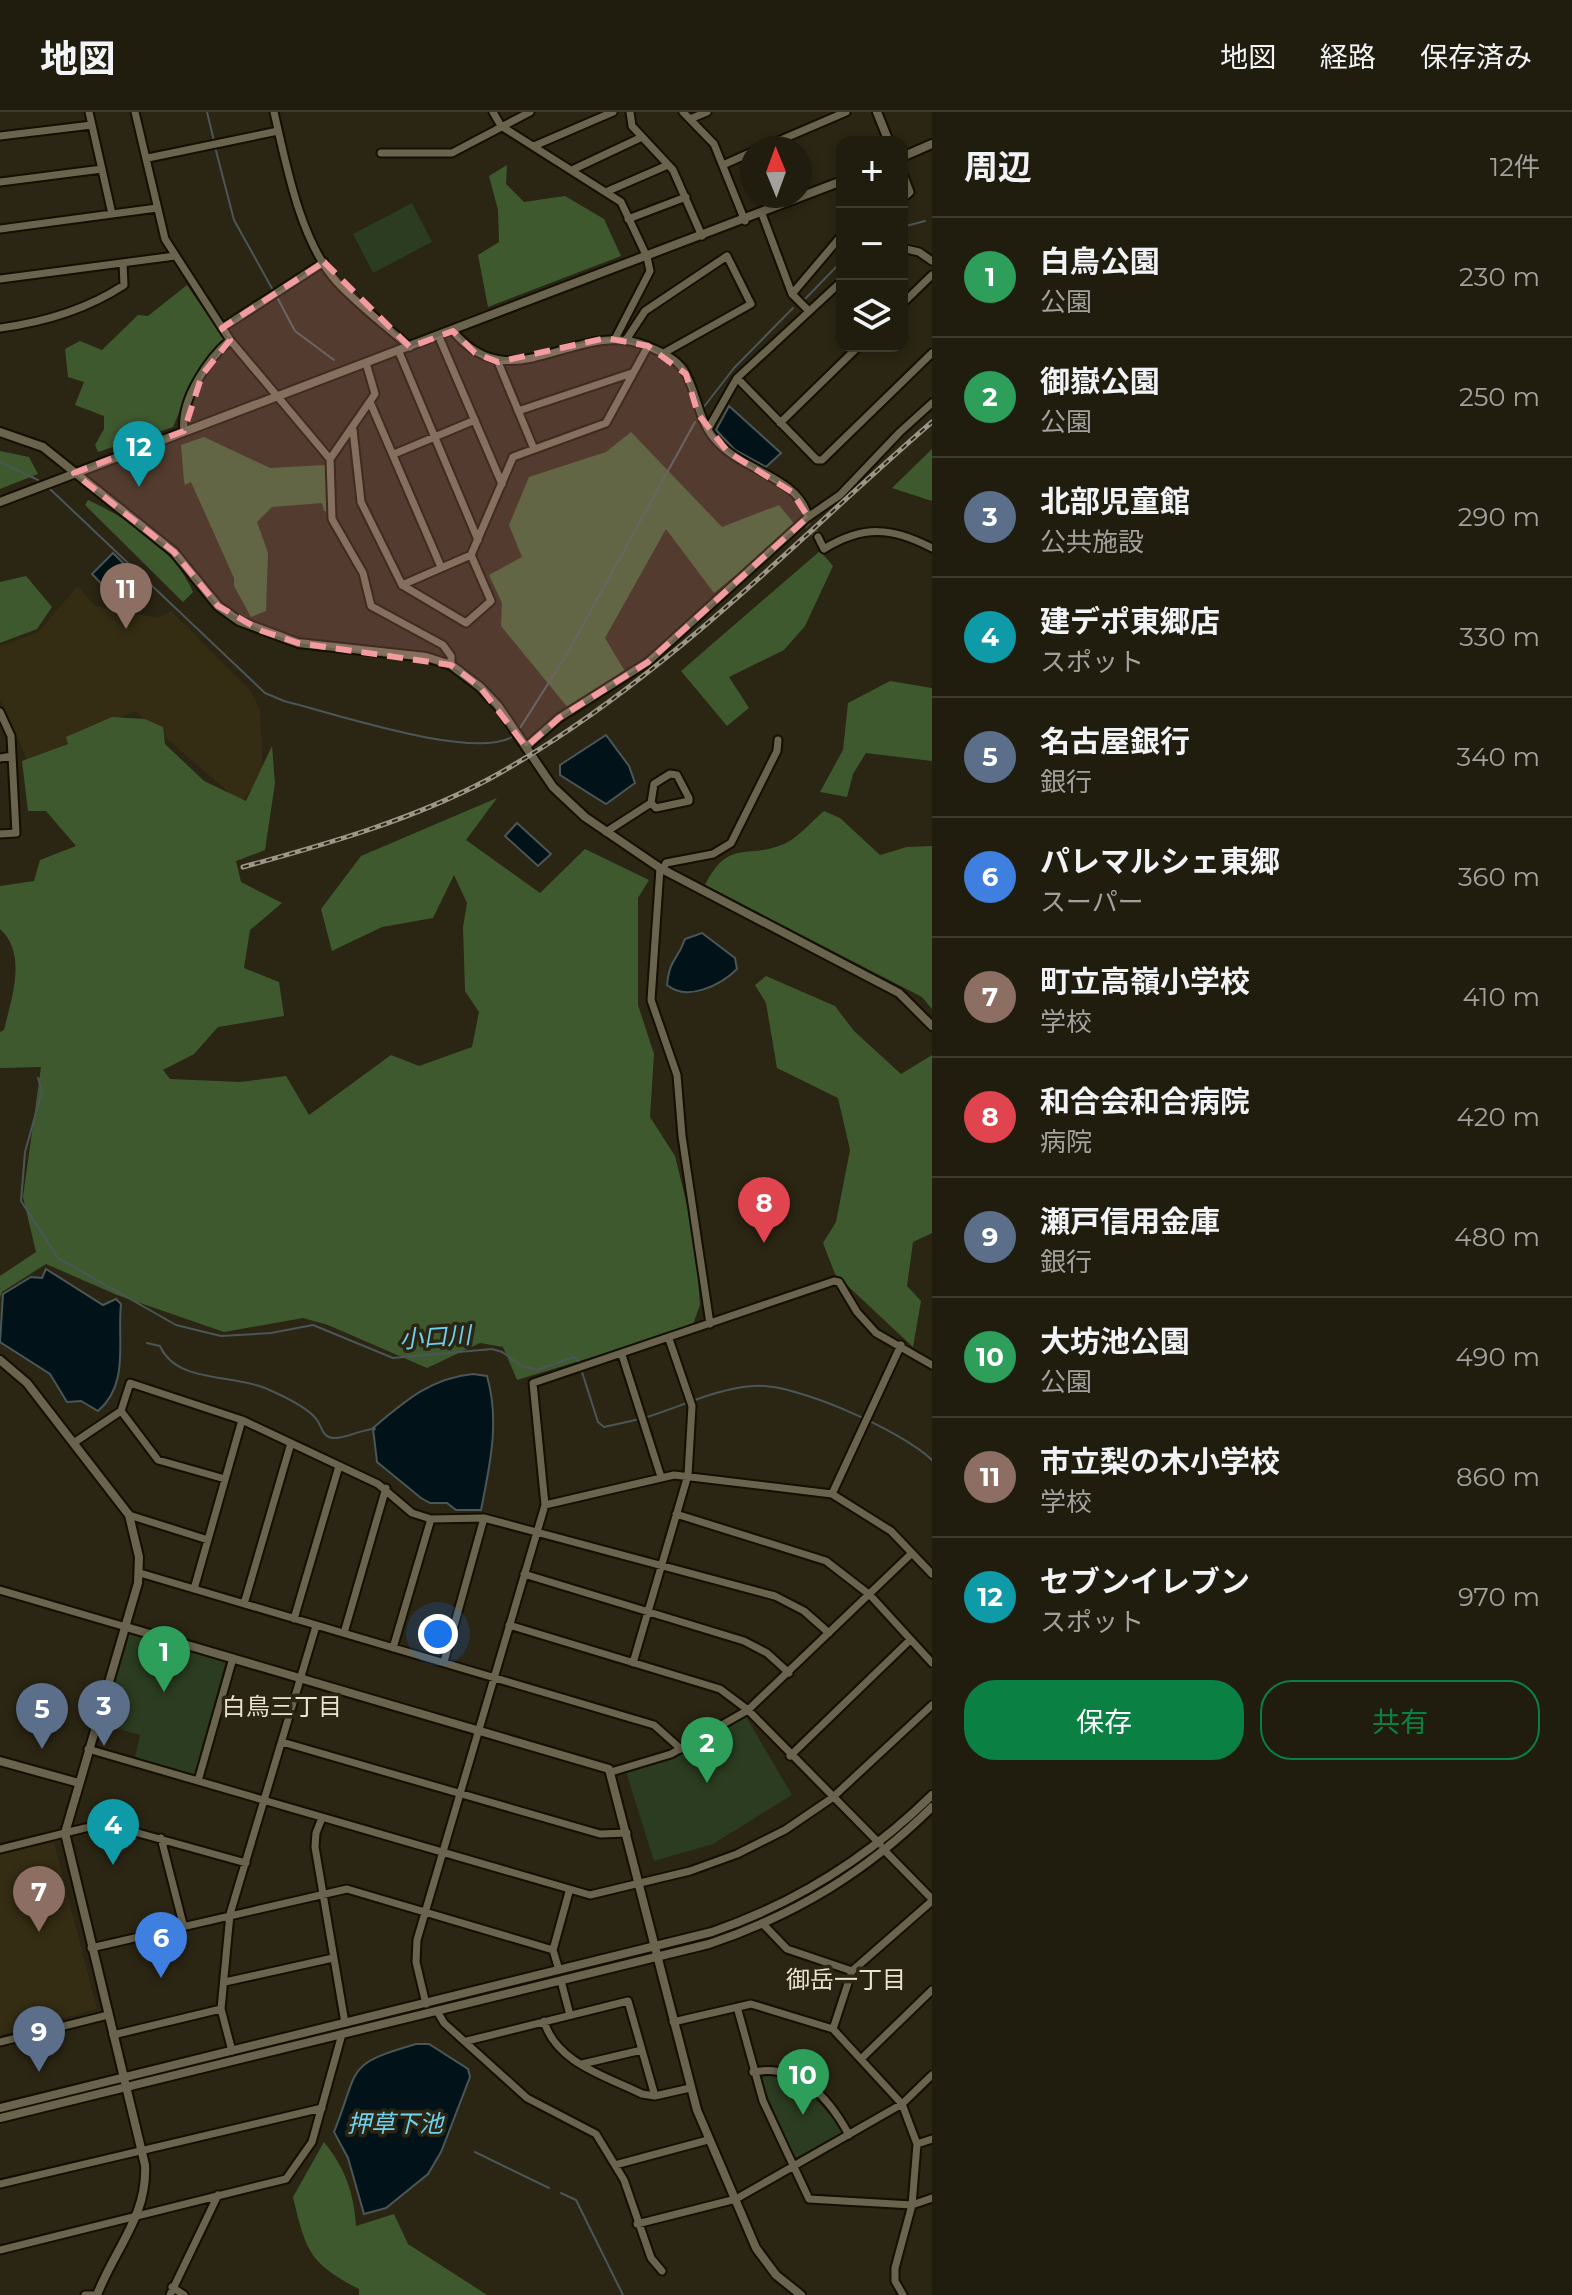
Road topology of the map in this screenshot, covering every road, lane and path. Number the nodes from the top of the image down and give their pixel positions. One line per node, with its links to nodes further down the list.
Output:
1 (89, 112): 15 (street)
2 (135, 112): 27 (street)
3 (274, 112): 17 (street)
4 (493, 112): 16 (street)
5 (530, 112): 16 (street)
6 (613, 112): 23 (street)
7 (630, 112): 21 (street)
8 (683, 112): 13 (street)
9 (707, 112): 13 (street)
10 (821, 112): 14 (street)
11 (846, 112): 14 (street)
12 (877, 112): 20 (street)
13 (690, 119): 29 (street)
14 (825, 121): 19 (street)
15 (92, 125): 18 (street); 30 (street)
16 (501, 126): 23 (street); 24 (street)
17 (278, 131): 27 (street); 48 (street)
18 (0, 136)
19 (790, 136)
20 (887, 136)
21 (642, 137): 28 (street); 31 (street)
22 (932, 144): 25 (street)
23 (534, 146): 31 (street)
24 (381, 153)
25 (908, 154)
26 (740, 157): 29 (street)
27 (148, 158): 36 (street)
28 (668, 165): 34 (street); 35 (street)
29 (723, 165): 40 (street)
30 (102, 169): 32 (street); 37 (street)
31 (572, 170): 34 (street)
32 (0, 182)
33 (836, 183): 38 (street)
34 (608, 191): 39 (street)
35 (686, 197): 39 (street); 42 (street)
36 (157, 208): 37 (street); 45 (street)
37 (112, 214): 41 (street)
38 (762, 214): 40 (street); 53 (street)
39 (628, 219): 46 (street)
40 (745, 221): 42 (street)
41 (0, 229)
42 (702, 236): 46 (street)
43 (836, 242): 53 (street)
44 (908, 249): 47 (street)
45 (175, 256): 49 (street); 57 (street)
46 (647, 257): 58 (street); 60 (street)
47 (932, 261)
48 (324, 262): 57 (street); 64 (street)
49 (123, 263): 51 (street); 56 (street)
50 (932, 275): 54 (street)
51 (0, 279)
52 (836, 286): 55 (street)
53 (792, 294): 55 (street)
54 (908, 298)
55 (807, 309): 72 (street)
56 (0, 328)
57 (222, 328): 61 (street)
58 (453, 331): 59 (street); 69 (street)
59 (439, 337): 64 (street); 77 (street)
60 (616, 337): 62 (street); 69 (street)
61 (230, 340): 73 (street); 81 (street)
62 (626, 340): 63 (street); 68 (street)
63 (648, 346): 68 (street); 71 (street)
64 (410, 347): 65 (street)
65 (399, 352): 70 (street); 83 (street)
66 (853, 352): 78 (street)
67 (932, 353): 78 (street)
68 (662, 354): 79 (street)
69 (498, 362): 76 (street)
70 (366, 363): 73 (street); 74 (street)
71 (632, 373): 76 (street); 84 (street)
72 (737, 378): 78 (street); 79 (street)
73 (277, 396): 81 (street); 86 (street)
74 (370, 402): 80 (street); 85 (street)
75 (932, 403): 90 (street)
76 (518, 411): 84 (street)
77 (475, 420): 83 (street); 88 (street)
78 (780, 423)
79 (708, 429): 90 (street)
80 (353, 430): 86 (street); 96 (street)
81 (184, 431): 87 (street)
82 (0, 432): 87 (street)
83 (433, 437): 85 (street); 92 (street)
84 (534, 449): 88 (street)
85 (394, 454): 95 (street)
86 (330, 459): 97 (street)
87 (74, 473): 89 (street); 97 (street)
88 (502, 484): 92 (street)
89 (0, 502)
90 (808, 517): 100 (street)
91 (818, 537): 93 (street)
92 (478, 540): 94 (street)
93 (932, 548)
94 (471, 555): 95 (street); 96 (street)
95 (441, 567): 96 (street)
96 (402, 585)
97 (451, 665): 100 (street)
98 (0, 712): 101 (street)
99 (778, 740): 106 (street)
100 (526, 747): 104 (street)
101 (12, 756): 102 (street); 105 (street)
102 (0, 758)
103 (651, 803): 103 (street); 104 (street)
104 (606, 832): 106 (street)
105 (0, 834)
106 (662, 868): 107 (street); 108 (street)
107 (932, 1026)
108 (710, 1324): 109 (street); 110 (street)
109 (669, 1339): 111 (street); 119 (street)
110 (901, 1345): 113 (street); 123 (street)
111 (622, 1355): 120 (street); 124 (street)
112 (2, 1364): 116 (street)
113 (932, 1365)
114 (121, 1411): 115 (street); 116 (street); 121 (street)
115 (242, 1420): 117 (street); 121 (street)
116 (75, 1442): 126 (street)
117 (291, 1443): 118 (street); 139 (street)
118 (339, 1466): 122 (street); 141 (street)
119 (688, 1475): 120 (street); 123 (street); 125 (street)
120 (661, 1477): 124 (street)
121 (225, 1479): 130 (street)
122 (386, 1488): 128 (street); 145 (street)
123 (832, 1494): 131 (street)
124 (545, 1505): 129 (street)
125 (676, 1514): 132 (street); 138 (street)
126 (129, 1515): 130 (street); 133 (street)
127 (484, 1518): 128 (street); 129 (street); 150 (street)
128 (431, 1519): 148 (street)
129 (536, 1530): 132 (street); 134 (street)
130 (208, 1540): 136 (street)
131 (911, 1554): 135 (street); 138 (street)
132 (662, 1564): 140 (street); 146 (street)
133 (140, 1573): 136 (street); 144 (street)
134 (524, 1574): 140 (street); 142 (street)
135 (932, 1574)
136 (194, 1589): 139 (street)
137 (0, 1590): 144 (street)
138 (870, 1595): 146 (street); 147 (street)
139 (244, 1604): 141 (street)
140 (648, 1614): 151 (street); 153 (street)
141 (294, 1619): 143 (street)
142 (509, 1625): 151 (street); 154 (street)
143 (316, 1626): 145 (street); 155 (street)
144 (126, 1627): 149 (street); 160 (street)
145 (344, 1633): 148 (street)
146 (829, 1633): 153 (street)
147 (910, 1640): 152 (street); 162 (street)
148 (393, 1648): 150 (street)
149 (233, 1658): 155 (street); 165 (street)
150 (444, 1662): 154 (street)
151 (633, 1663): 157 (street)
152 (932, 1663)
153 (789, 1673): 157 (street)
154 (494, 1677): 158 (street); 161 (street)
155 (300, 1678): 158 (street); 159 (street)
156 (932, 1705): 169 (street)
157 (748, 1710): 161 (street); 162 (street)
158 (478, 1730): 164 (street); 167 (street)
159 (282, 1742): 167 (street); 170 (street)
160 (88, 1749): 165 (street); 166 (street)
161 (681, 1749): 164 (street)
162 (790, 1756): 169 (street)
163 (0, 1761): 166 (street)
164 (611, 1772): 174 (street)
165 (198, 1781): 170 (street)
166 (79, 1783): 173 (street)
167 (460, 1794): 174 (street); 179 (street)
168 (932, 1795): 176 (street)
169 (832, 1798): 176 (street); 181 (street)
170 (264, 1801): 172 (street); 180 (street)
171 (932, 1807): 178 (street)
172 (322, 1818): 179 (street); 183 (street)
173 (65, 1833): 175 (street); 177 (street); 189 (street)
174 (627, 1833): 181 (street)
175 (161, 1838): 180 (street); 188 (street)
176 (880, 1844): 190 (street)
177 (0, 1849)
178 (886, 1852): 184 (street); 187 (street)
179 (441, 1854): 182 (street); 185 (street)
180 (246, 1863): 186 (street)
181 (639, 1885): 182 (street); 190 (street)
182 (569, 1892): 191 (street)
183 (322, 1893): 185 (street); 186 (street); 192 (street)
184 (932, 1900): 195 (street)
185 (424, 1912): 191 (street); 199 (street)
186 (230, 1914): 188 (street); 197 (street)
187 (762, 1923): 193 (street); 195 (street)
188 (183, 1924): 189 (street)
189 (91, 1948): 203 (street)
190 (654, 1948): 193 (street); 194 (street)
191 (553, 1950): 194 (street)
192 (333, 1958): 197 (street); 207 (street)
193 (657, 1958): 196 (street); 206 (street)
194 (559, 1970): 199 (street)
195 (852, 1971): 208 (street)
196 (561, 1981): 202 (street); 204 (street)
197 (225, 1982): 201 (street)
198 (932, 1990): 215 (street)
199 (426, 2004): 207 (street)
200 (737, 2007): 206 (street); 208 (street); 217 (street)
201 (221, 2009): 210 (street); 214 (street)
202 (437, 2011): 209 (street); 211 (street)
203 (108, 2015): 210 (street); 212 (street)
204 (570, 2015): 205 (street); 213 (street)
205 (544, 2021): 211 (street); 216 (street)
206 (673, 2022): 221 (street)
207 (345, 2023): 214 (street)
208 (833, 2029): 215 (street)
209 (342, 2034): 220 (street); 225 (street)
210 (113, 2035): 219 (street)
211 (467, 2041): 232 (street)
212 (0, 2042)
213 (642, 2050): 216 (street); 222 (street)
214 (232, 2051): 219 (street)
215 (861, 2059): 223 (street)
216 (581, 2064): 222 (street)
217 (753, 2072): 227 (street); 233 (street)
218 (932, 2075): 223 (street)
219 (122, 2078): 220 (street); 224 (street)
220 (125, 2088): 226 (street); 231 (street)
221 (690, 2088): 222 (street); 229 (street)
222 (655, 2096)
223 (902, 2104): 227 (street); 230 (street)
224 (0, 2108)
225 (322, 2108): 231 (street); 235 (street)
226 (0, 2118)
227 (849, 2135): 233 (street)
228 (932, 2139): 230 (street)
229 (708, 2140): 232 (street); 237 (street)
230 (917, 2144): 238 (street)
231 (142, 2150): 234 (street); 239 (street)
232 (615, 2165): 240 (street)
233 (793, 2167): 237 (street); 238 (street)
234 (0, 2184)
235 (218, 2195): 239 (street); 243 (street)
236 (932, 2198): 238 (street)
237 (736, 2199): 240 (street); 247 (street)
238 (912, 2205): 248 (street)
239 (137, 2217): 241 (street); 245 (street)
240 (637, 2224): 242 (street)
241 (0, 2250)
242 (662, 2271)
243 (171, 2291): 246 (street)
244 (85, 2295): 245 (street)
245 (95, 2295)
246 (184, 2295)
247 (801, 2295)
248 (903, 2295)

